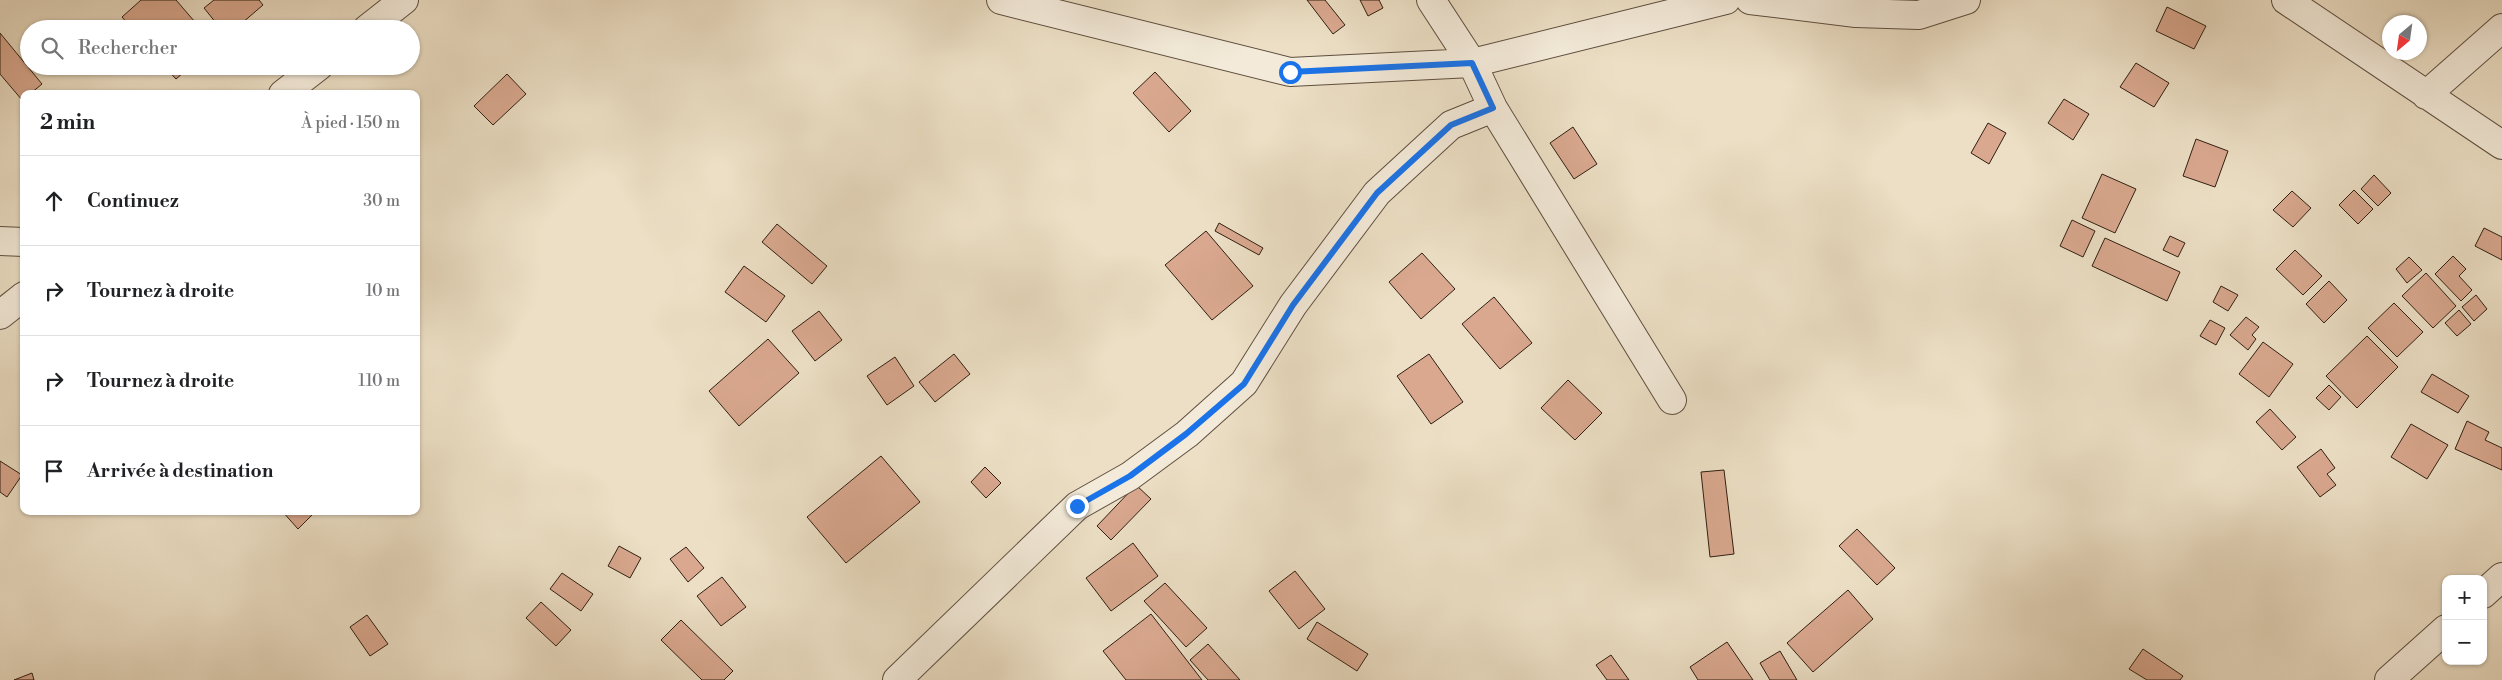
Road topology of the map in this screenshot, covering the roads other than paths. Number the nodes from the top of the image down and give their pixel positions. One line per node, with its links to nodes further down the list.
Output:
1 (404, 0): 8 (street)
2 (1001, 0): 10 (street)
3 (1431, 0): 10 (street)
4 (1726, 0): 10 (street)
5 (1750, 0): 6 (street)
6 (1966, 0)
7 (2286, 0): 13 (street)
8 (378, 20)
9 (2502, 28): 13 (street)
10 (1472, 63): 14 (street)
11 (307, 75): 12 (street)
12 (288, 90)
13 (2426, 95): 15 (street)
14 (1493, 108): 20 (street); 24 (street)
15 (2502, 145)
16 (0, 241): 17 (street)
17 (20, 242)
18 (20, 299): 19 (street)
19 (0, 315)
20 (1672, 400)
21 (2502, 577): 22 (street)
22 (2487, 590)
23 (2442, 633): 25 (street)
24 (897, 680)
25 (2389, 680)

